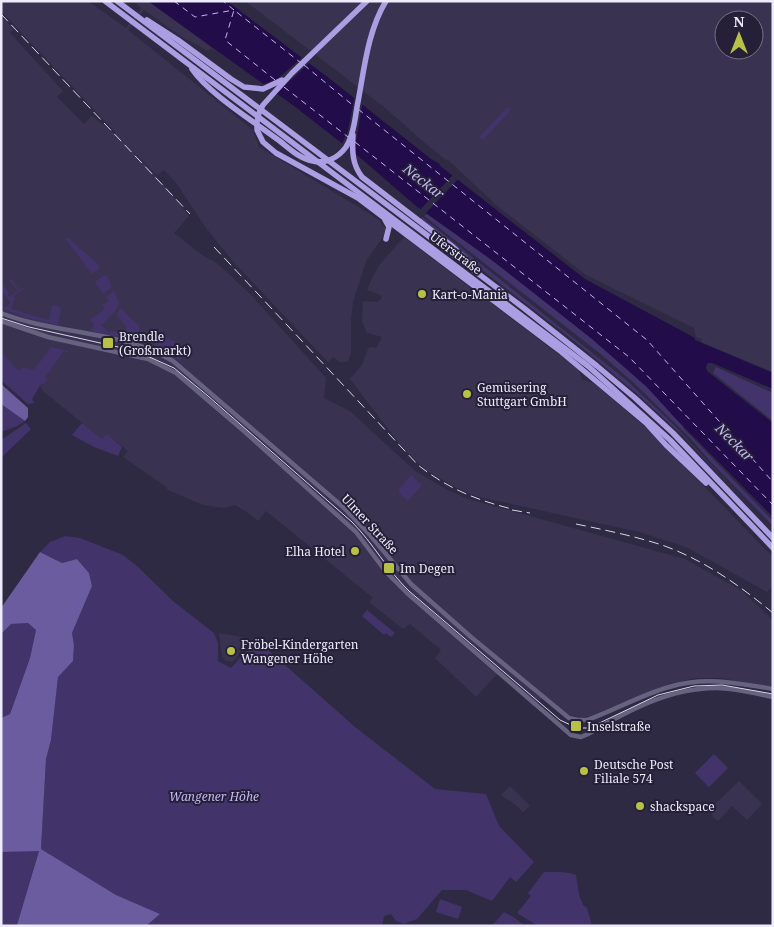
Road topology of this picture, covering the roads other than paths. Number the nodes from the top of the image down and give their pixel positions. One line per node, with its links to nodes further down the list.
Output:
1 (105, 1): 6 (highway, Uferstraße)
2 (117, 1): 5 (highway, Uferstraße)
3 (367, 1): 7 (highway)
4 (386, 1): 8 (highway)
5 (130, 11): 7 (highway); 11 (highway, Uferstraße)
6 (188, 63): 8 (highway); 14 (highway, Uferstraße)
7 (292, 73): 9 (highway)
8 (354, 123): 11 (highway)
9 (378, 212): 10 (highway); 10 (highway)
10 (407, 234): 14 (highway)
11 (478, 274): 15 (highway, Uferstraße)
12 (1, 313): 17 (street, Ulmer Straße)
13 (1, 321): 18 (street, Ulmer Straße)
14 (715, 487): 16 (highway, Uferstraße)
15 (773, 538)
16 (773, 548)
17 (773, 689)
18 (773, 697)

